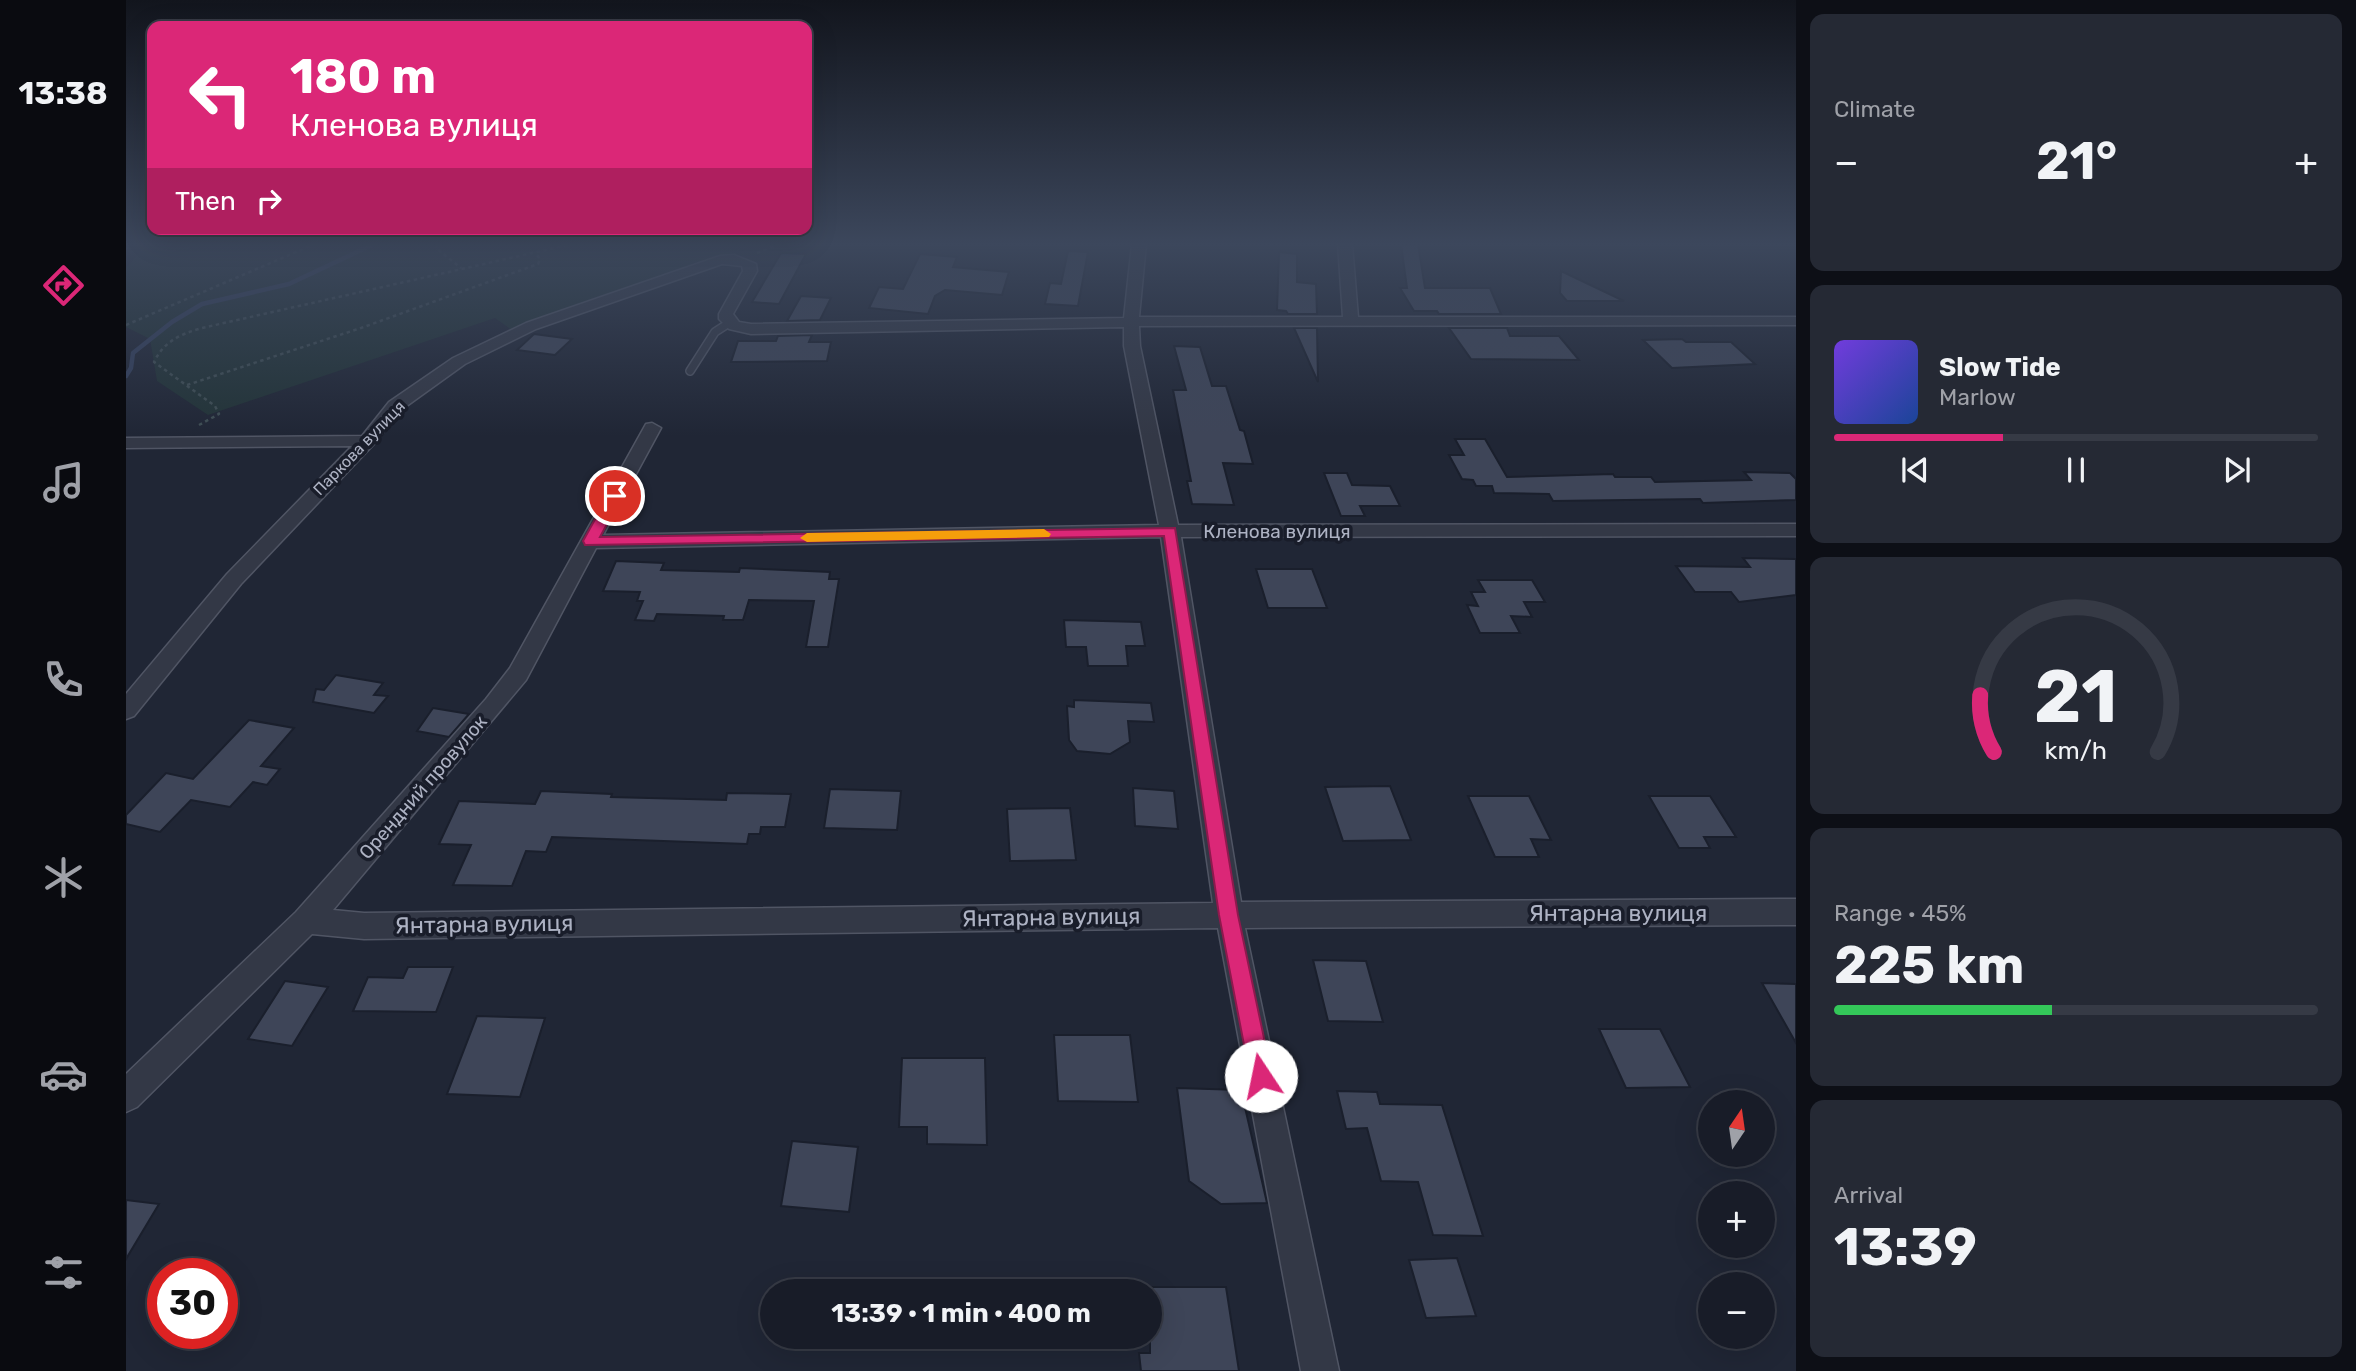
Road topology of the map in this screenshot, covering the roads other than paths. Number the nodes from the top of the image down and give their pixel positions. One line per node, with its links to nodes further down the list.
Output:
1 (583, 308): 11 (street, Паркова вулиця)
2 (729, 308): 8 (street, Паркова вулиця)
3 (1132, 308): 7 (street)
4 (1350, 308): 5 (street)
5 (1351, 321): 6 (street); 7 (street)
6 (1796, 321)
7 (1131, 322): 8 (street); 14 (street)
8 (729, 323): 9 (lane)
9 (690, 371)
10 (652, 429): 15 (street, Орендний провулок)
11 (367, 441): 12 (street); 16 (street, Паркова вулиця)
12 (126, 443)
13 (1796, 530): 14 (street, Кленова вулиця)
14 (1170, 531): 15 (street, Кленова вулиця); 18 (street)
15 (590, 541): 19 (street, Орендний провулок)
16 (126, 710)
17 (1796, 912): 18 (street, Янтарна вулиця)
18 (1229, 915): 19 (street, Янтарна вулиця); 21 (street)
19 (306, 921): 20 (street, Орендний провулок)
20 (126, 1096)
21 (1320, 1371)

